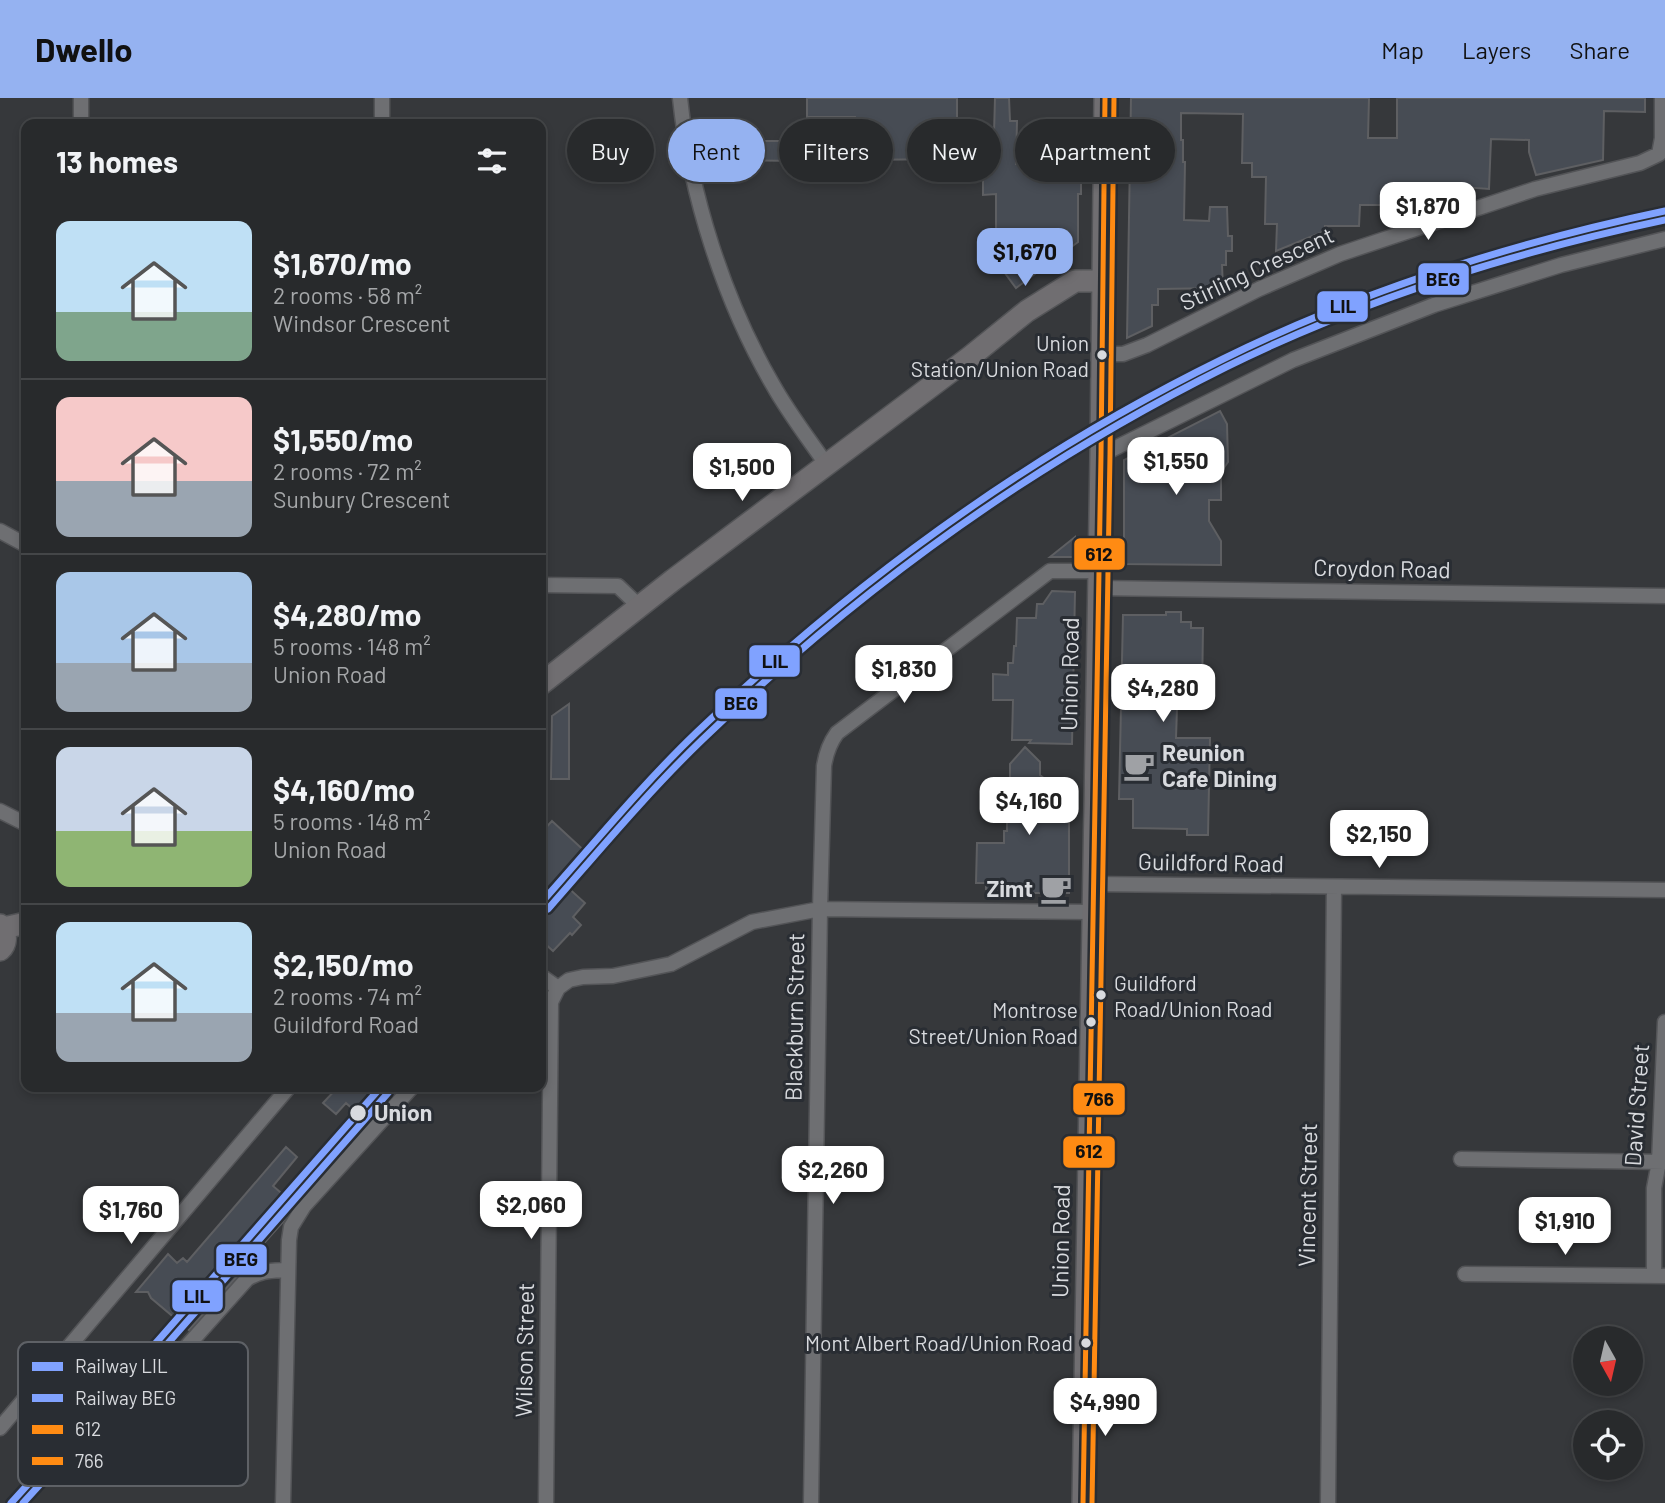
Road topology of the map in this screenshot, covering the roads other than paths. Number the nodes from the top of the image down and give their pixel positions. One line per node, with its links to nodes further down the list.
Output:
1 (81, 98): 6 (street)
2 (383, 98): 7 (street)
3 (680, 98): 12 (street)
4 (1105, 98): 9 (main road, Union Road)
5 (1662, 98): 10 (street, Stirling Crescent)
6 (81, 119)
7 (382, 119)
8 (1665, 239): 11 (street)
9 (1103, 281): 10 (main road, Union Road); 12 (main road)
10 (1102, 354): 11 (main road, Union Road)
11 (1101, 454): 15 (main road, Union Road)
12 (826, 464): 18 (main road)
13 (0, 531): 14 (street)
14 (21, 542)
15 (1098, 580): 17 (street, Croydon Road); 22 (main road, Union Road); 25 (street, Croydon Road)
16 (546, 585): 18 (street)
17 (1665, 596)
18 (640, 608): 19 (main road)
19 (546, 680)
20 (0, 811): 21 (street)
21 (21, 822)
22 (1092, 884): 23 (street, Guildford Road); 26 (main road, Union Road)
23 (1334, 887): 24 (street, Guildford Road); 48 (street, Vincent Street)
24 (1665, 890)
25 (820, 909): 26 (street); 31 (street); 46 (street, Blackburn Street)
26 (1092, 912): 47 (main road, Union Road)
27 (21, 924): 28 (main road)
28 (2, 927): 29 (main road)
29 (0, 950)
30 (546, 980): 31 (street)
31 (558, 988): 45 (street, Wilson Street)
32 (1665, 1021): 36 (street, David Street)
33 (285, 1092): 40 (street)
34 (407, 1092): 37 (street)
35 (1461, 1160): 36 (street)
36 (1662, 1162): 39 (street, David Street)
37 (288, 1270): 41 (street); 44 (street)
38 (1465, 1273): 39 (street)
39 (1660, 1276)
40 (73, 1342)
41 (191, 1342)
42 (18, 1407): 43 (street)
43 (0, 1428)
44 (283, 1503)
45 (546, 1503)
46 (811, 1503)
47 (1083, 1503)
48 (1328, 1503)

